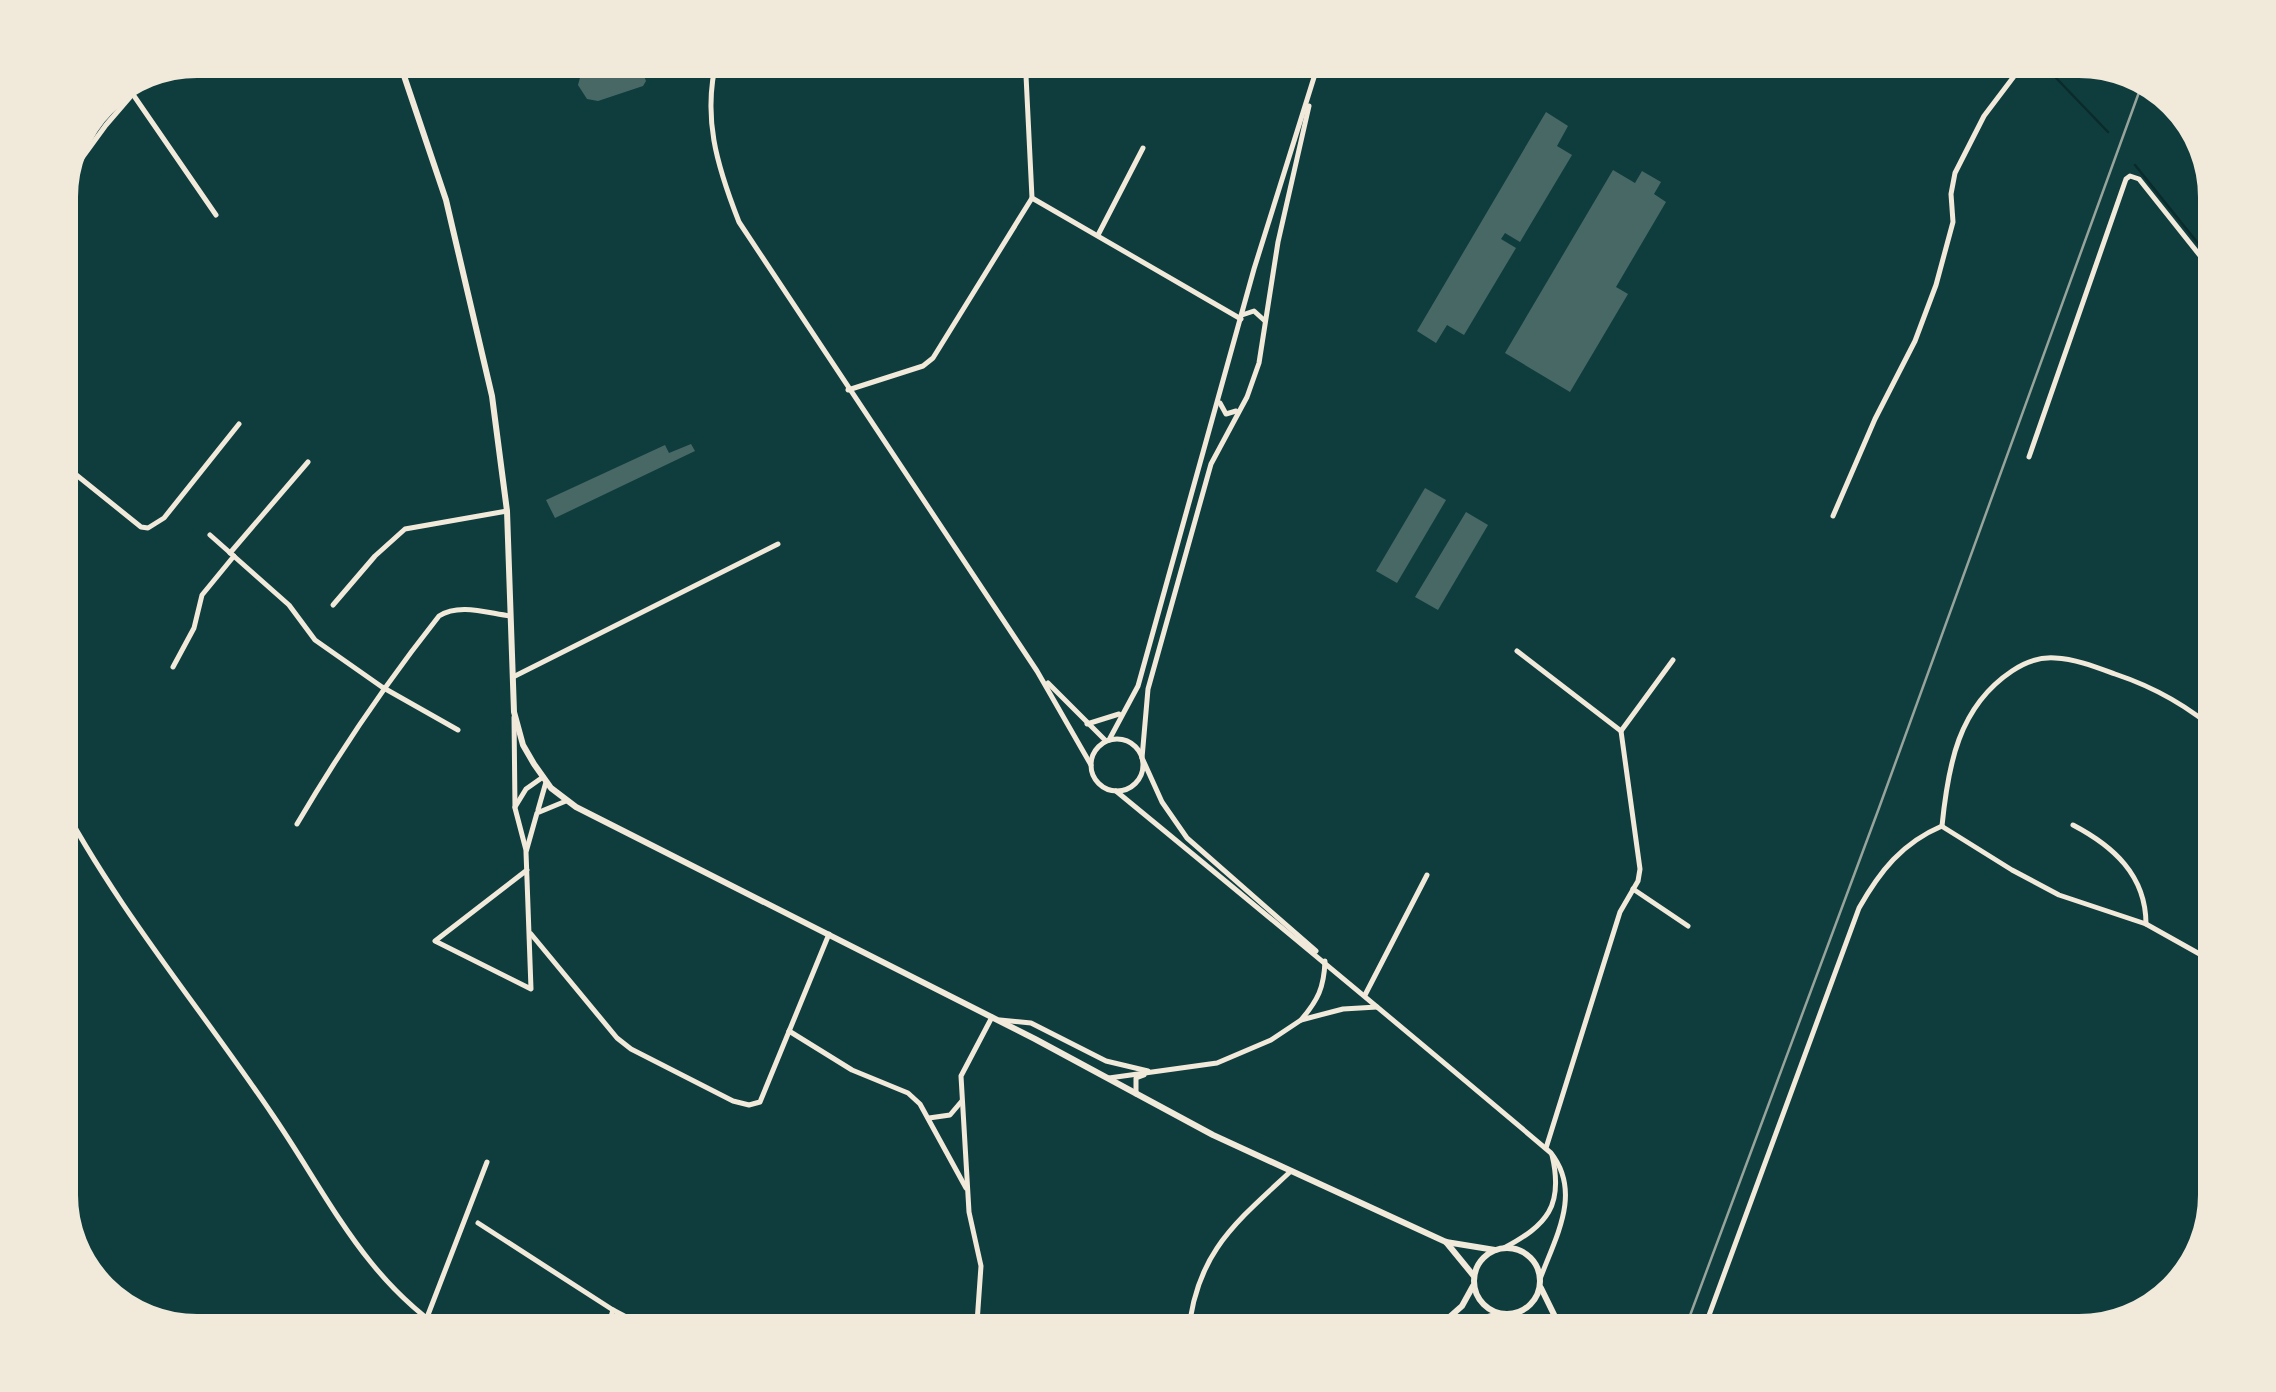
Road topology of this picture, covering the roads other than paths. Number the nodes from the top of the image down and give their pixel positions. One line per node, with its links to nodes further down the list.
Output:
1 (404, 72): 23 (street)
2 (715, 72): 16 (street)
3 (1026, 72): 10 (street)
4 (1317, 72): 14 (street)
5 (1317, 72): 15 (street)
6 (2016, 72): 24 (street)
7 (132, 92): 9 (street); 11 (street)
8 (1143, 148): 12 (street)
9 (77, 166)
10 (1032, 198): 12 (street); 16 (street)
11 (216, 216)
12 (1098, 236): 14 (street)
13 (2203, 259): 20 (street)
14 (1241, 317): 15 (street); 17 (street)
15 (1267, 324): 18 (street)
16 (848, 390): 33 (street)
17 (1220, 396): 18 (street); 37 (street)
18 (1240, 409): 43 (street)
19 (240, 424): 22 (street)
20 (2029, 457)
21 (308, 462): 27 (street)
22 (73, 471)
23 (506, 511): 28 (street); 29 (street)
24 (1834, 516)
25 (210, 535): 27 (street)
26 (778, 544): 34 (street)
27 (232, 555): 32 (street); 35 (street)
28 (333, 606)
29 (512, 617): 34 (street); 35 (street)
30 (1517, 651): 41 (street)
31 (1673, 660): 41 (street)
32 (173, 667)
33 (1037, 671): 39 (street); 44 (street)
34 (513, 677): 36 (street)
35 (382, 688): 40 (street); 50 (street)
36 (514, 712): 45 (street); 48 (street)
37 (1122, 712): 39 (street); 42 (street)
38 (2204, 723): 53 (street)
39 (1086, 724): 42 (street)
40 (458, 730)
41 (1620, 731): 57 (street)
42 (1108, 740): 43 (street); 44 (street)
43 (1143, 759): 46 (street); 63 (street)
44 (1091, 765): 46 (street)
45 (545, 779): 47 (street); 48 (street); 49 (street)
46 (1116, 791): 63 (street)
47 (566, 801): 49 (street); 61 (street)
48 (515, 808): 54 (street)
49 (538, 813): 54 (street)
50 (297, 824)
51 (73, 825): 87 (street)
52 (2073, 825): 58 (street)
53 (1942, 826): 58 (street); 96 (street)
54 (526, 852): 55 (street)
55 (526, 870): 60 (street); 60 (street)
56 (1427, 875): 64 (street)
57 (1633, 889): 59 (street); 76 (street)
58 (2146, 924): 62 (street)
59 (1688, 926)
60 (531, 934): 68 (street)
61 (829, 934): 66 (street); 68 (street)
62 (2204, 956)
63 (1325, 961): 64 (street); 67 (street)
64 (1366, 995): 65 (street)
65 (1380, 1007): 67 (street); 76 (street)
66 (995, 1018): 69 (street); 71 (street); 74 (street)
67 (1302, 1020): 70 (street)
68 (789, 1031): 75 (street)
69 (1106, 1061): 70 (street); 71 (street)
70 (1151, 1072): 72 (street); 73 (street)
71 (1100, 1073): 72 (street)
72 (1108, 1078): 73 (street)
73 (1136, 1094): 78 (street)
74 (962, 1100): 75 (street); 79 (street)
75 (928, 1118): 79 (street)
76 (1548, 1150): 82 (street); 84 (street)
77 (487, 1162): 87 (street)
78 (1291, 1171): 81 (street); 91 (street)
79 (969, 1193): 90 (street)
80 (478, 1223): 85 (street)
81 (1446, 1242): 82 (street); 83 (street)
82 (1499, 1249): 83 (street); 84 (street)
83 (1474, 1280): 86 (street); 92 (street)
84 (1540, 1283): 86 (street); 95 (street)
85 (613, 1310): 88 (street); 89 (street)
86 (1501, 1314): 93 (street); 94 (street)
87 (426, 1320)
88 (610, 1320)
89 (632, 1320)
90 (977, 1320)
91 (1190, 1320)
92 (1446, 1320)
93 (1478, 1320)
94 (1511, 1320)
95 (1557, 1320)
96 (1707, 1320)

